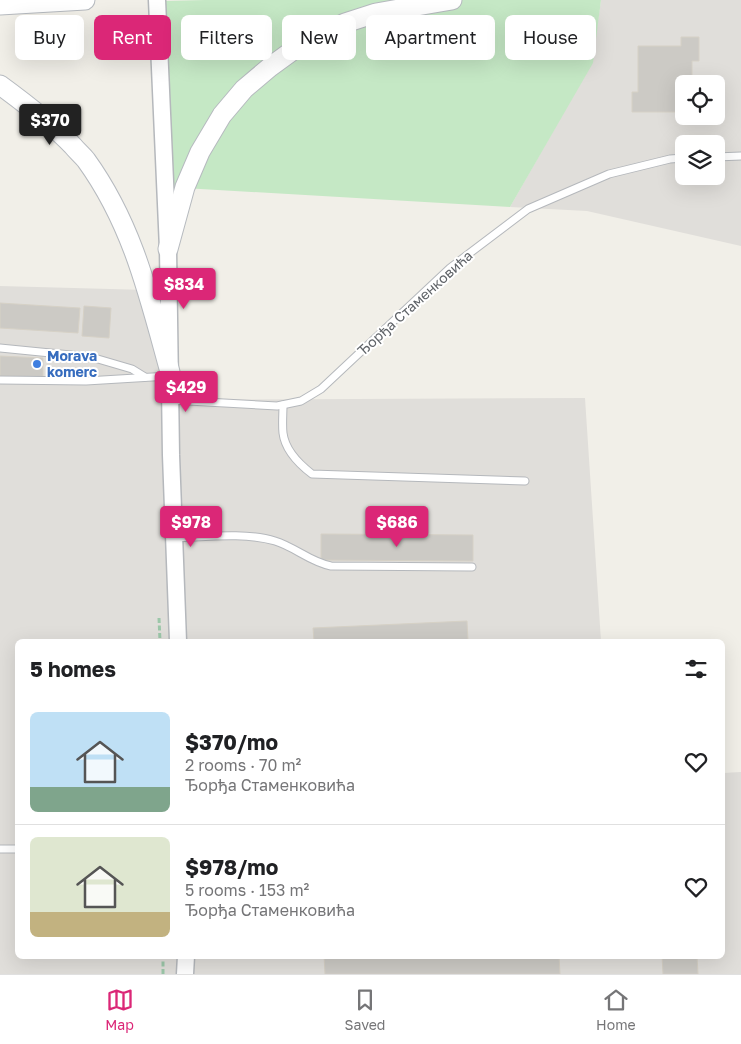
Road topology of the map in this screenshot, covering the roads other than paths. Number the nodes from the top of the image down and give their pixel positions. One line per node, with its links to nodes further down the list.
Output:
1 (85, 0): 4 (main road)
2 (157, 0): 9 (street)
3 (452, 0): 9 (main road)
4 (0, 4)
5 (0, 86): 11 (main road)
6 (741, 156): 7 (lane)
7 (725, 157)
8 (675, 159): 15 (lane, Ђорђа Стаменковића)
9 (168, 249): 11 (street)
10 (0, 348): 12 (lane)
11 (170, 374): 12 (lane); 14 (street)
12 (145, 378): 13 (lane)
13 (0, 380)
14 (170, 400): 15 (lane, Ђорђа Стаменковића); 17 (street)
15 (282, 405): 16 (lane)
16 (525, 481)
17 (174, 538): 18 (lane); 19 (street)
18 (472, 567)
19 (178, 639)
20 (0, 848): 21 (lane)
21 (15, 848)
22 (186, 959): 23 (street)
23 (185, 974)

